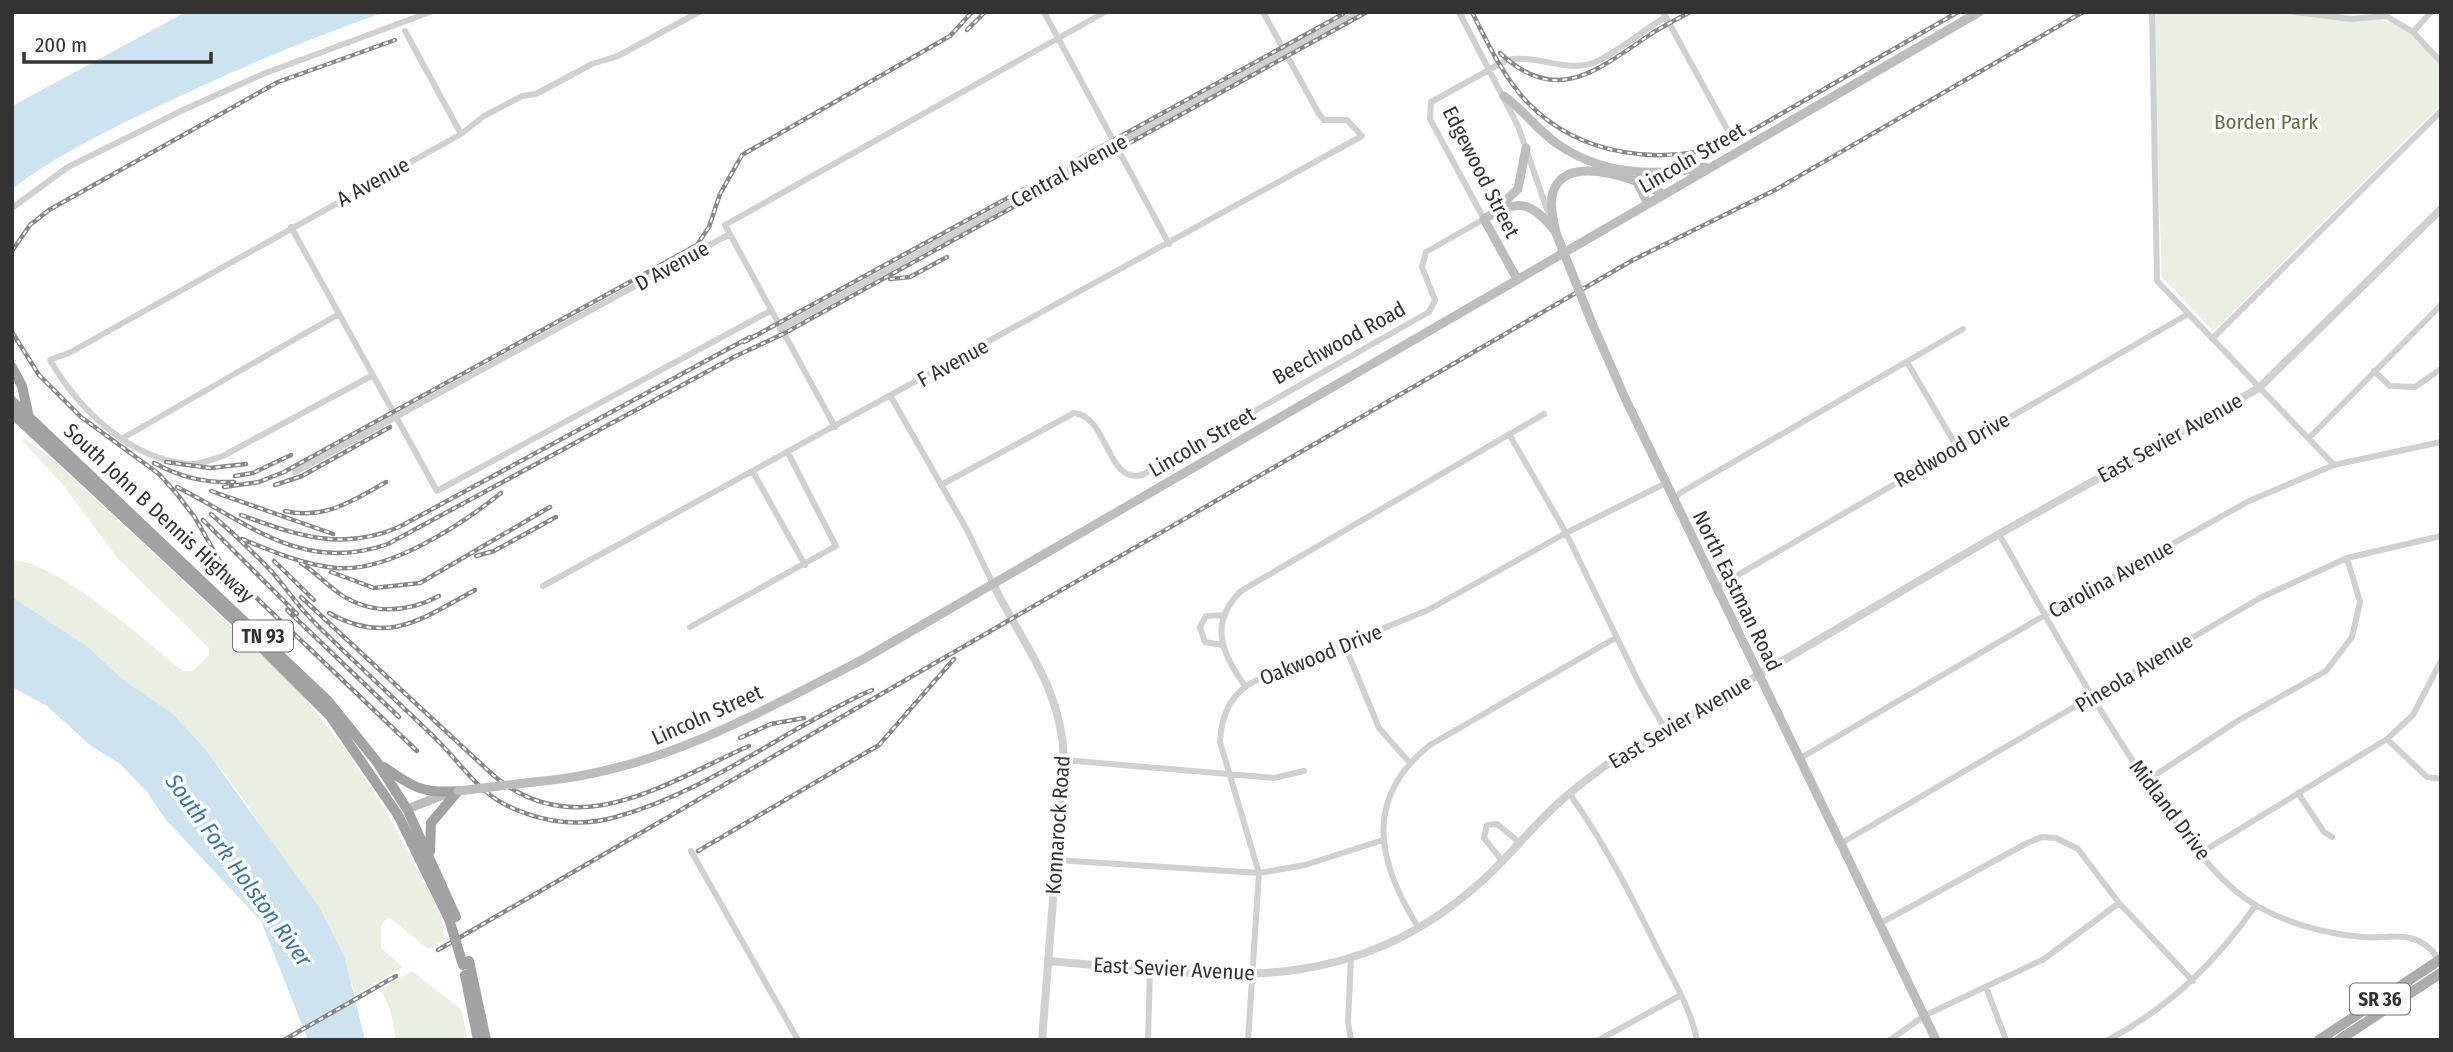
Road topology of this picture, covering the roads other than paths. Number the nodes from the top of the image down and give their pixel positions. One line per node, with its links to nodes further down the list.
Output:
1 (430, 12): 29 (street)
2 (699, 12): 22 (street, A Avenue)
3 (1044, 12): 15 (street)
4 (1105, 12): 15 (street, D Avenue)
5 (1263, 12): 16 (street)
6 (1358, 12): 16 (street, Central Avenue)
7 (1459, 12): 18 (street, North Eastman Road)
8 (1979, 12): 25 (main road, Lincoln Street)
9 (2151, 12): 40 (street)
10 (2295, 12): 14 (street)
11 (2431, 12): 14 (street)
12 (1665, 14): 18 (street); 21 (street)
13 (405, 31): 22 (street)
14 (2413, 32): 17 (street)
15 (1059, 38): 23 (street); 34 (street, D Avenue)
16 (1286, 52): 23 (street, Central Avenue); 35 (street, F Avenue)
17 (2441, 62)
18 (1488, 69): 19 (street, North Eastman Road); 31 (street, Edgewood Street)
19 (1504, 96): 24 (street, North Eastman Road); 25 (main road)
20 (2441, 111): 43 (street)
21 (1727, 129)
22 (461, 134): 32 (street, A Avenue)
23 (1117, 145): 35 (street); 41 (street, Central Avenue)
24 (1526, 148): 31 (main road); 33 (street, North Eastman Road)
25 (1714, 165): 27 (main road, Lincoln Street)
26 (1636, 180): 27 (main road); 28 (main road); 33 (main road)
27 (1664, 195): 28 (main road, Lincoln Street)
28 (1648, 204): 36 (main road, Lincoln Street)
29 (12, 208)
30 (2441, 209): 49 (street, East Sevier Avenue)
31 (1488, 217): 33 (main road); 36 (main road, Edgewood Street); 68 (street, Beechwood Road)
32 (291, 227): 39 (street); 60 (street, A Avenue)
33 (1556, 233): 67 (main road, North Eastman Road, bridge)
34 (730, 234): 38 (street); 54 (street, D Avenue)
35 (1170, 244): 50 (street, F Avenue)
36 (1517, 279): 75 (main road, Lincoln Street)
37 (2441, 305): 47 (street)
38 (770, 311): 41 (street); 54 (street)
39 (339, 314): 48 (street); 60 (street)
40 (2188, 314): 43 (street); 62 (street, Redwood Drive)
41 (780, 330): 57 (street)
42 (1963, 330): 44 (street)
43 (2212, 339): 49 (street)
44 (1907, 362): 62 (street); 69 (street)
45 (12, 367): 56 (highway)
46 (2441, 369): 47 (street)
47 (2374, 371): 59 (street)
48 (373, 374): 54 (street); 60 (street)
49 (2259, 388): 59 (street); 71 (street, East Sevier Avenue)
50 (891, 397): 57 (street, F Avenue); 68 (street)
51 (12, 401): 56 (highway, South John B Dennis Highway / TN 93)
52 (12, 413): 56 (highway, South John B Dennis Highway / TN 93)
53 (1544, 414): 58 (street)
54 (397, 417): 65 (street, D Avenue)
55 (12, 422): 56 (highway)
56 (28, 423): 92 (highway, South John B Dennis Highway / TN 93); 101 (highway, South John B Dennis Highway / TN 93)
57 (835, 427): 63 (street, F Avenue)
58 (1509, 434): 70 (street); 78 (street)
59 (2310, 437): 64 (street)
60 (123, 438)
61 (2441, 442): 64 (street, Carolina Avenue)
62 (1957, 447): 77 (street, Redwood Drive)
63 (788, 453): 66 (street, F Avenue); 74 (street)
64 (2334, 465): 79 (street, Carolina Avenue)
65 (295, 472)
66 (753, 472): 74 (street); 76 (street, F Avenue)
67 (1666, 483): 69 (main road, North Eastman Road); 70 (street, Oakwood Drive)
68 (941, 485): 75 (street)
69 (1674, 499): 77 (main road, North Eastman Road)
70 (1566, 533): 81 (street); 83 (street, Oakwood Drive)
71 (1999, 534): 79 (street, Midland Drive); 85 (street, East Sevier Avenue)
72 (2441, 536): 73 (street, Pineola Avenue)
73 (2347, 558): 87 (street, Pineola Avenue); 97 (street)
74 (805, 565): 80 (street)
75 (993, 584): 91 (street, Konnarock Road); 98 (main road, Lincoln Street, bridge)
76 (543, 586)
77 (1717, 587): 85 (main road, North Eastman Road)
78 (1225, 615): 82 (street); 82 (street)
79 (2045, 615): 87 (street, Midland Drive); 90 (street, Carolina Avenue)
80 (690, 626)
81 (1617, 637): 88 (street); 93 (street)
82 (1222, 646): 86 (street)
83 (1345, 646): 86 (street, Oakwood Drive); 93 (street)
84 (2441, 661): 89 (street)
85 (1759, 675): 88 (street, East Sevier Avenue); 90 (main road, North Eastman Road)
86 (1245, 685): 95 (street, Oakwood Drive)
87 (2093, 698): 97 (street, Midland Drive); 105 (street, Pineola Avenue)
88 (1665, 729): 99 (street, East Sevier Avenue)
89 (2387, 739): 96 (street); 100 (street)
90 (1799, 759): 105 (main road, North Eastman Road)
91 (1064, 760): 95 (street); 109 (street, Konnarock Road)
92 (377, 762): 98 (highway); 101 (highway, South John B Dennis Highway / TN 93)
93 (1410, 762): 103 (street)
94 (1304, 771): 95 (street)
95 (1227, 774): 111 (street, Oakwood Drive)
96 (2441, 779)
97 (2146, 781): 107 (street, Midland Drive)
98 (458, 791): 101 (main road, Lincoln Street); 108 (highway)
99 (1569, 793): 104 (street, East Sevier Avenue); 126 (street)
100 (2298, 793): 102 (street); 107 (street)
101 (402, 812): 108 (highway, South John B Dennis Highway / TN 93); 114 (highway, South John B Dennis Highway / TN 93)
102 (2332, 837)
103 (1383, 839): 111 (street); 116 (street)
104 (1520, 843): 110 (street, East Sevier Avenue); 110 (street)
105 (1840, 844): 115 (main road, North Eastman Road)
106 (691, 851): 130 (street)
107 (2199, 853): 113 (street, Midland Drive)
108 (430, 856): 114 (highway, South John B Dennis Highway / TN 93)
109 (1056, 860): 111 (street); 119 (street, Konnarock Road)
110 (1503, 862): 116 (street, East Sevier Avenue)
111 (1259, 873): 123 (street, Oakwood Drive)
112 (2119, 903): 115 (street); 124 (street); 125 (street)
113 (2256, 905): 118 (street, Midland Drive); 124 (street)
114 (452, 918): 120 (highway, South John B Dennis Highway / TN 93, bridge)
115 (1879, 924): 127 (main road, North Eastman Road)
116 (1418, 927): 117 (street, East Sevier Avenue)
117 (1351, 958): 123 (street, East Sevier Avenue); 134 (street)
118 (2440, 959): 141 (main road, SR 36)
119 (1048, 961): 121 (street, East Sevier Avenue); 131 (street, Konnarock Road)
120 (466, 963): 128 (highway, TN 93); 129 (highway, South John B Dennis Highway / TN 93)
121 (1150, 970): 123 (street, East Sevier Avenue); 132 (street)
122 (2441, 973): 142 (main road, SR 36)
123 (1250, 976): 133 (street, Oakwood Drive)
124 (2193, 981): 140 (street)
125 (1986, 987): 127 (street); 139 (street)
126 (1681, 995): 135 (street); 136 (street)
127 (1924, 1016): 137 (street); 138 (main road, North Eastman Road)
128 (478, 1040)
129 (486, 1040)
130 (798, 1040)
131 (1042, 1040)
132 (1148, 1040)
133 (1248, 1040)
134 (1351, 1040)
135 (1599, 1040)
136 (1697, 1040)
137 (1890, 1040)
138 (1936, 1040)
139 (2007, 1040)
140 (2108, 1040)
141 (2319, 1040)
142 (2339, 1040)

